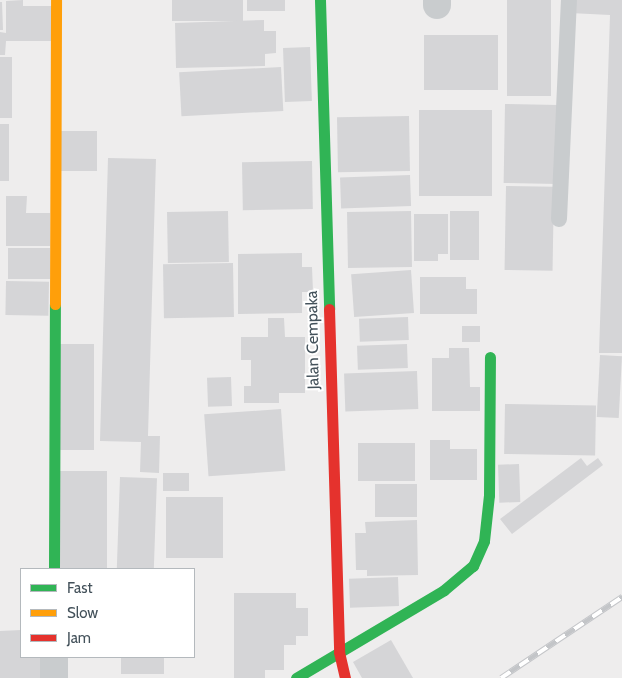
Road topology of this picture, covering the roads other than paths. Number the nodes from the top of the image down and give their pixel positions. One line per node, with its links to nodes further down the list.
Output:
1 (56, 0): 6 (street)
2 (320, 0): 7 (street, Jalan Cempaka)
3 (569, 0): 4 (lane)
4 (559, 219)
5 (490, 357): 7 (street)
6 (54, 568)
7 (338, 652): 10 (street); 11 (street, Jalan Cempaka)
8 (54, 658): 9 (street)
9 (54, 678)
10 (296, 678)
11 (345, 678)

